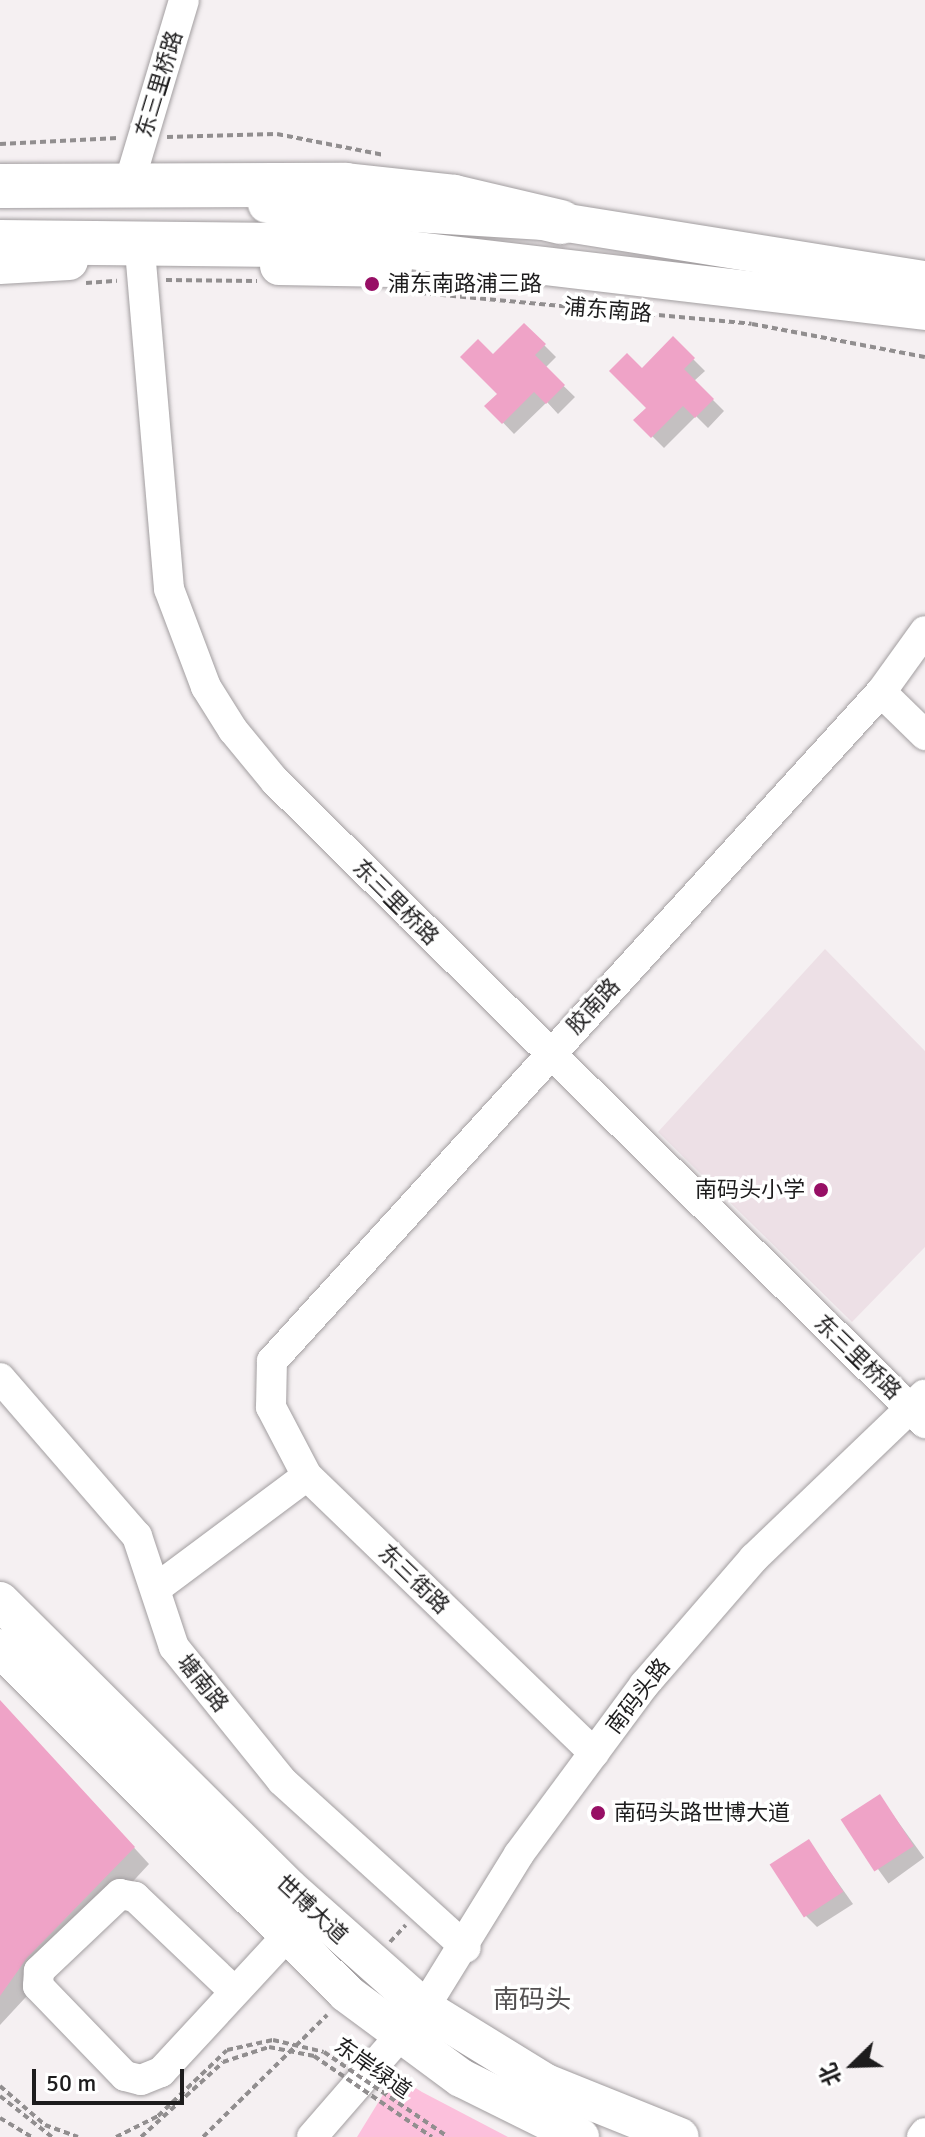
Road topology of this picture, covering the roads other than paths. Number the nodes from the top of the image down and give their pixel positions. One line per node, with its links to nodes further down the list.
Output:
1 (184, 0): 2 (street, 东三里桥路)
2 (134, 167): 3 (main road); 8 (main road)
3 (0, 170)
4 (0, 186): 6 (highway)
5 (0, 204): 6 (main road)
6 (561, 222): 8 (main road)
7 (0, 224): 10 (main road, 浦东南路)
8 (644, 240): 14 (main road)
9 (0, 242): 10 (highway)
10 (378, 246): 11 (main road, 浦东南路)
11 (518, 261): 13 (main road, 浦东南路); 15 (main road, 浦东南路)
12 (0, 265): 13 (main road, 浦东南路)
13 (142, 271): 19 (street, 东三里桥路)
14 (925, 280)
15 (925, 311)
16 (925, 631): 17 (street, 胶南路)
17 (881, 692): 18 (street); 19 (street, 胶南路)
18 (925, 735)
19 (549, 1054): 21 (street, 胶南路); 22 (street, 东三里桥路)
20 (0, 1378): 24 (street, 塘南路)
21 (269, 1383): 23 (street, 东三街路)
22 (920, 1408): 27 (street, 南码头路)
23 (307, 1476): 24 (street); 27 (street, 东三街路)
24 (158, 1587): 29 (street, 塘南路)
25 (0, 1601): 31 (main road, 世博大道)
26 (0, 1648): 28 (main road, 世博大道)
27 (594, 1753): 29 (street, 南码头路)
28 (285, 1938): 30 (street); 32 (main road, 世博大道)
29 (466, 1948): 31 (street, 南码头路)
30 (234, 1991): 30 (street)
31 (424, 2008): 32 (street, 南码头路); 35 (main road, 世博大道)
32 (398, 2036): 33 (street, 南码头路); 34 (main road, 世博大道)
33 (312, 2137)
34 (580, 2137)
35 (680, 2137)

